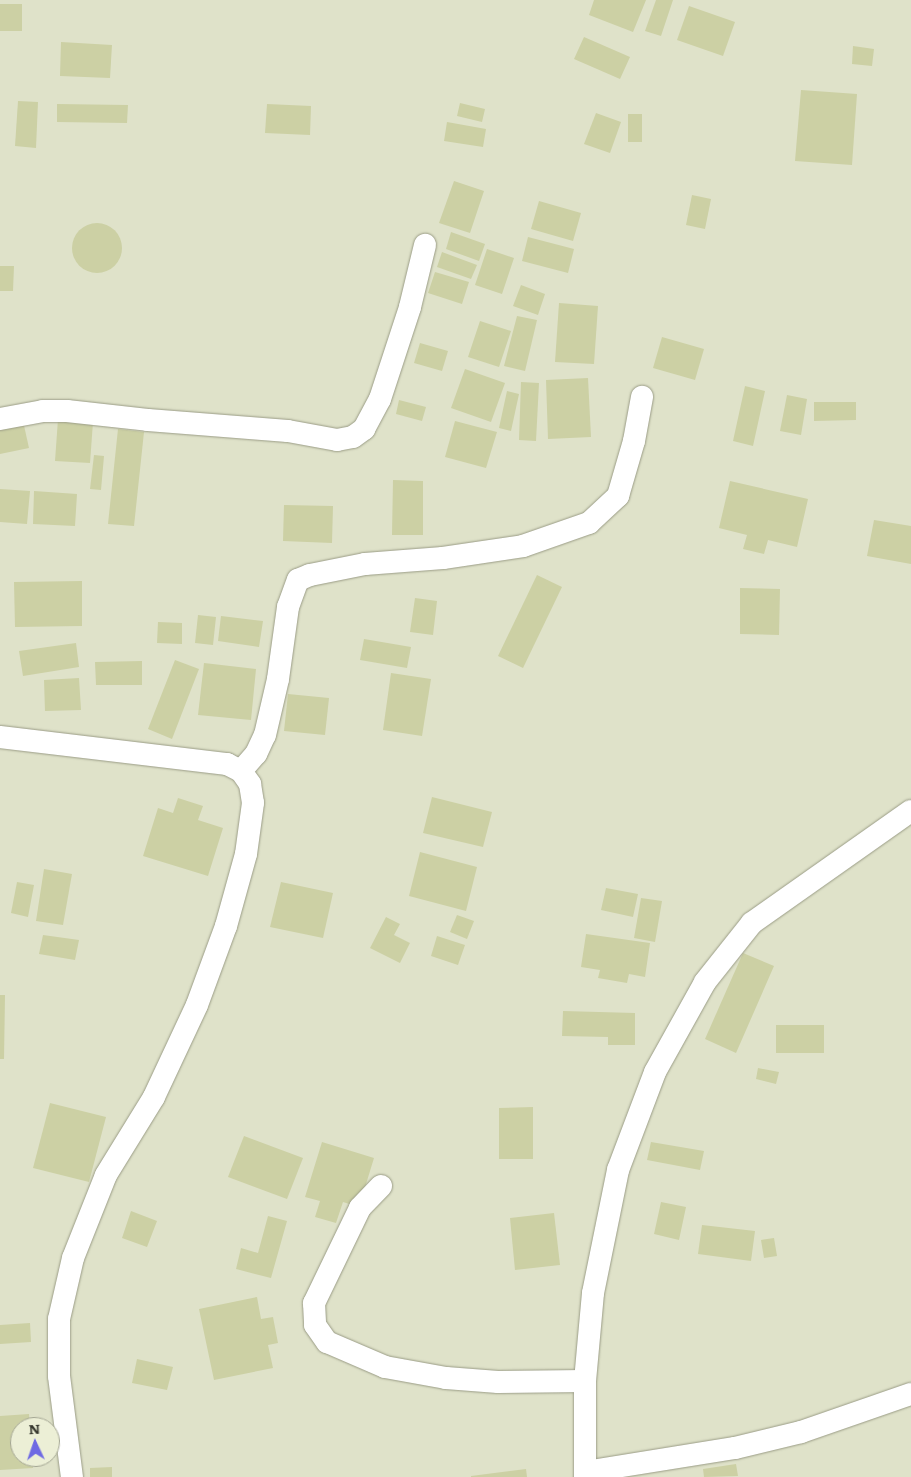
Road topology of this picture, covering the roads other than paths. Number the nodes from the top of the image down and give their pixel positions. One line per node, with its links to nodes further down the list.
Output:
1 (426, 245): 3 (street)
2 (642, 397): 5 (street)
3 (0, 419)
4 (0, 737): 5 (street)
5 (241, 771): 11 (street)
6 (911, 811): 8 (street)
7 (380, 1186): 8 (street)
8 (585, 1382): 10 (street)
9 (911, 1394): 10 (street)
10 (585, 1475)
11 (72, 1477)

